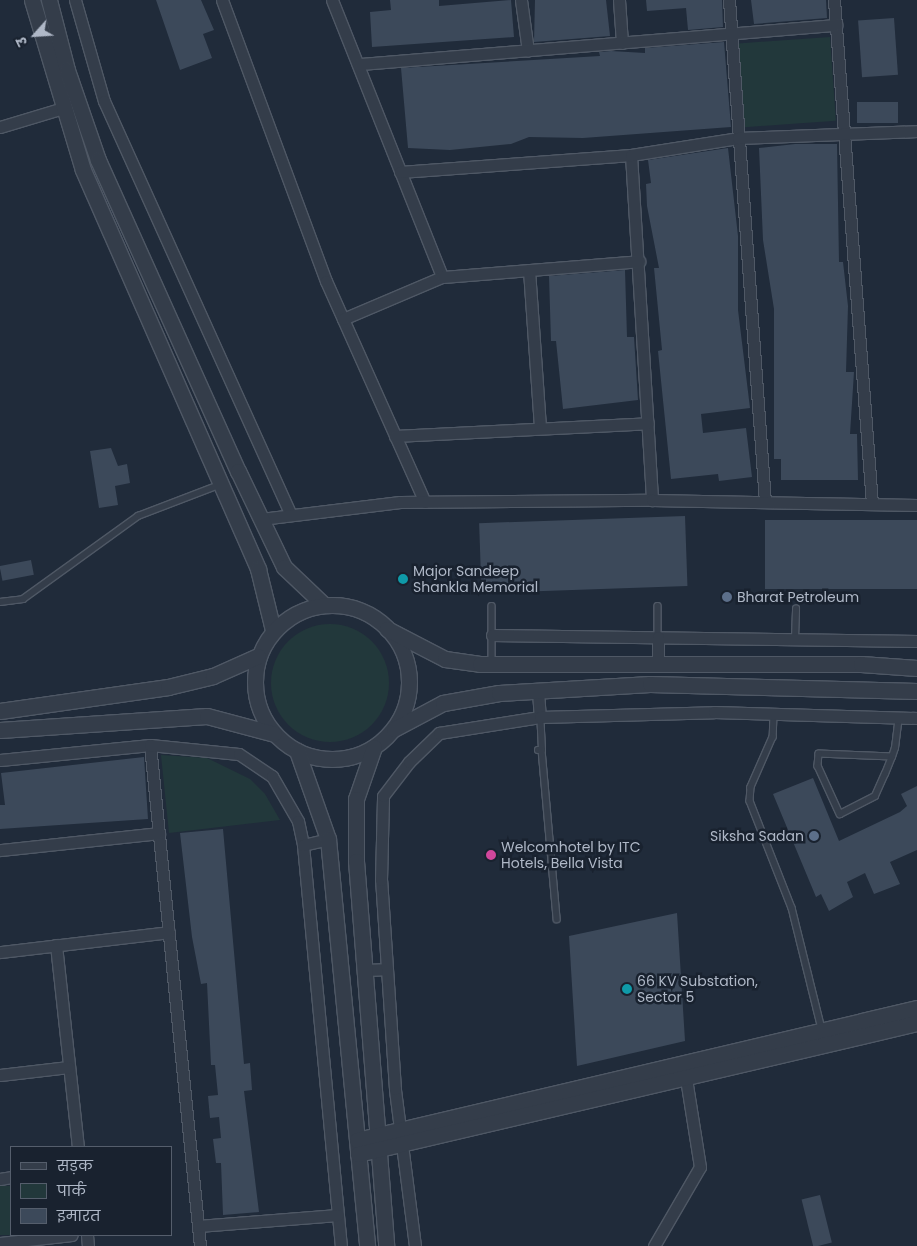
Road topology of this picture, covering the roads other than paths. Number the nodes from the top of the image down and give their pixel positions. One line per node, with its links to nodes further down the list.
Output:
1 (32, 0): 15 (street)
2 (49, 0): 36 (street)
3 (76, 0): 35 (street)
4 (222, 0): 25 (street)
5 (332, 0): 14 (street)
6 (521, 0): 13 (street)
7 (619, 0): 12 (street)
8 (729, 0): 11 (street)
9 (834, 0): 10 (street)
10 (836, 25): 11 (street); 18 (street)
11 (732, 34): 12 (street); 19 (street)
12 (622, 43): 13 (street)
13 (528, 51): 14 (street)
14 (360, 64): 21 (street)
15 (63, 108): 16 (street); 29 (street)
16 (0, 127)
17 (917, 131): 18 (street)
18 (843, 134): 19 (street); 33 (street)
19 (738, 138): 20 (street); 32 (street)
20 (631, 155): 21 (street); 22 (street)
21 (400, 172): 24 (street)
22 (639, 261): 23 (street); 26 (street)
23 (529, 270): 24 (street); 27 (street)
24 (442, 277): 25 (street)
25 (343, 319): 28 (street)
26 (648, 423): 27 (street); 30 (street)
27 (540, 428): 28 (street)
28 (395, 436): 31 (street)
29 (221, 484): 37 (lane); 43 (street)
30 (652, 500): 31 (street); 32 (street)
31 (425, 502): 35 (street)
32 (765, 502): 33 (street)
33 (872, 504): 34 (street)
34 (917, 505)
35 (291, 515): 36 (street)
36 (261, 519): 38 (street)
37 (0, 602)
38 (323, 604): 42 (street); 43 (street)
39 (492, 606): 44 (lane)
40 (658, 606): 45 (lane)
41 (796, 609): 46 (lane)
42 (387, 629): 49 (street); 59 (street)
43 (273, 630): 48 (street)
44 (492, 635): 45 (street); 49 (lane)
45 (658, 637): 46 (street); 50 (street)
46 (795, 639): 47 (street)
47 (917, 641)
48 (258, 656): 54 (street); 61 (street)
49 (492, 664): 50 (street)
50 (658, 664): 51 (street)
51 (917, 668)
52 (538, 691): 53 (street); 56 (street); 59 (street)
53 (917, 691)
54 (0, 712)
55 (774, 714): 56 (street); 57 (street); 79 (lane)
56 (540, 717): 71 (lane); 75 (street)
57 (899, 717): 58 (street); 65 (lane)
58 (917, 718)
59 (394, 729): 63 (street)
60 (0, 730): 61 (street)
61 (274, 734): 64 (street)
62 (150, 745): 66 (street); 67 (street); 69 (street)
63 (374, 747): 64 (street); 76 (street)
64 (297, 751): 68 (street)
65 (892, 757): 65 (lane)
66 (0, 760)
67 (159, 833): 70 (street); 72 (street)
68 (328, 839): 69 (street); 86 (street)
69 (303, 845): 87 (street)
70 (0, 850)
71 (557, 919)
72 (169, 932): 73 (street); 88 (street)
73 (56, 945): 74 (street); 80 (street)
74 (0, 952)
75 (386, 969): 76 (street); 83 (street)
76 (363, 970): 84 (street)
77 (917, 1008): 79 (street)
78 (917, 1023): 81 (street)
79 (822, 1030): 81 (street)
80 (69, 1067): 82 (street); 85 (street)
81 (684, 1070): 83 (street); 96 (street)
82 (0, 1075)
83 (401, 1137): 84 (street); 95 (street)
84 (376, 1143): 86 (street); 94 (street)
85 (78, 1146)
86 (357, 1147): 93 (street)
87 (338, 1215): 88 (street); 92 (street)
88 (198, 1226): 91 (street)
89 (63, 1236): 90 (street)
90 (0, 1243)
91 (200, 1246)
92 (341, 1246)
93 (367, 1246)
94 (386, 1246)
95 (414, 1246)
96 (654, 1246)

